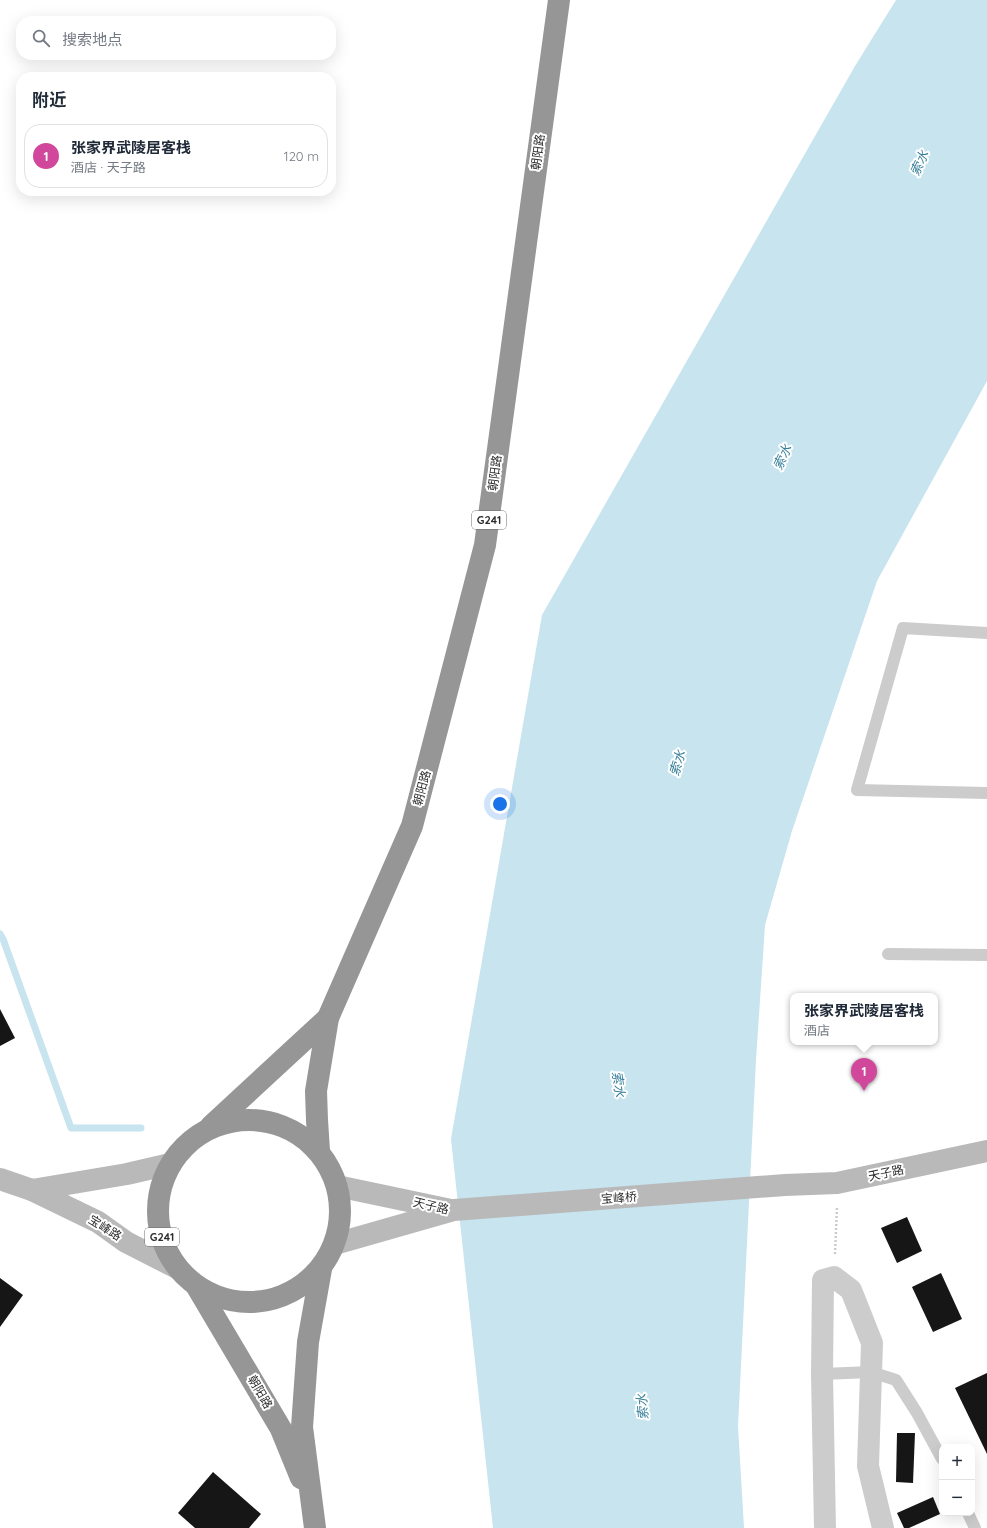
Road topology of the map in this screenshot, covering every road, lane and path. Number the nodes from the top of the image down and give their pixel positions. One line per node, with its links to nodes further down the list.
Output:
1 (559, 0): 6 (highway, 朝阳路 / G241)
2 (987, 633): 3 (lane)
3 (987, 793)
4 (888, 954): 5 (lane)
5 (987, 955)
6 (328, 1018): 7 (highway, 朝阳路 / G241); 8 (highway, 朝阳路 / G241)
7 (208, 1129): 8 (highway, 宝峰路 / G241); 10 (highway, 宝峰路 / G241)
8 (319, 1151): 14 (highway, 宝峰路 / G241)
9 (987, 1151): 12 (main road, 天子路)
10 (170, 1164): 15 (main road, 宝峰路); 18 (highway, 宝峰路 / G241)
11 (0, 1179): 15 (main road, 宝峰路)
12 (837, 1183): 13 (main road, 天子路); 20 (path)
13 (785, 1185): 16 (main road, 宝峰桥)
14 (337, 1186): 16 (main road, 天子路); 17 (highway, 宝峰路 / G241)
15 (32, 1190): 18 (main road, 宝峰路)
16 (454, 1210): 17 (main road, 天子路)
17 (335, 1244): 19 (highway, 宝峰路 / G241)
18 (177, 1268): 21 (highway, 宝峰路 / G241)
19 (321, 1269): 21 (highway, 宝峰路 / G241); 25 (highway, 朝阳路 / G241)
20 (834, 1276): 22 (street); 23 (street)
21 (197, 1287): 25 (highway, 朝阳路 / G241)
22 (871, 1372): 23 (lane); 24 (lane); 29 (street)
23 (822, 1374): 28 (street)
24 (939, 1453)
25 (311, 1503): 27 (highway, 朝阳路 / G241)
26 (969, 1516): 30 (lane)
27 (315, 1528)
28 (825, 1528)
29 (883, 1528)
30 (975, 1528)

